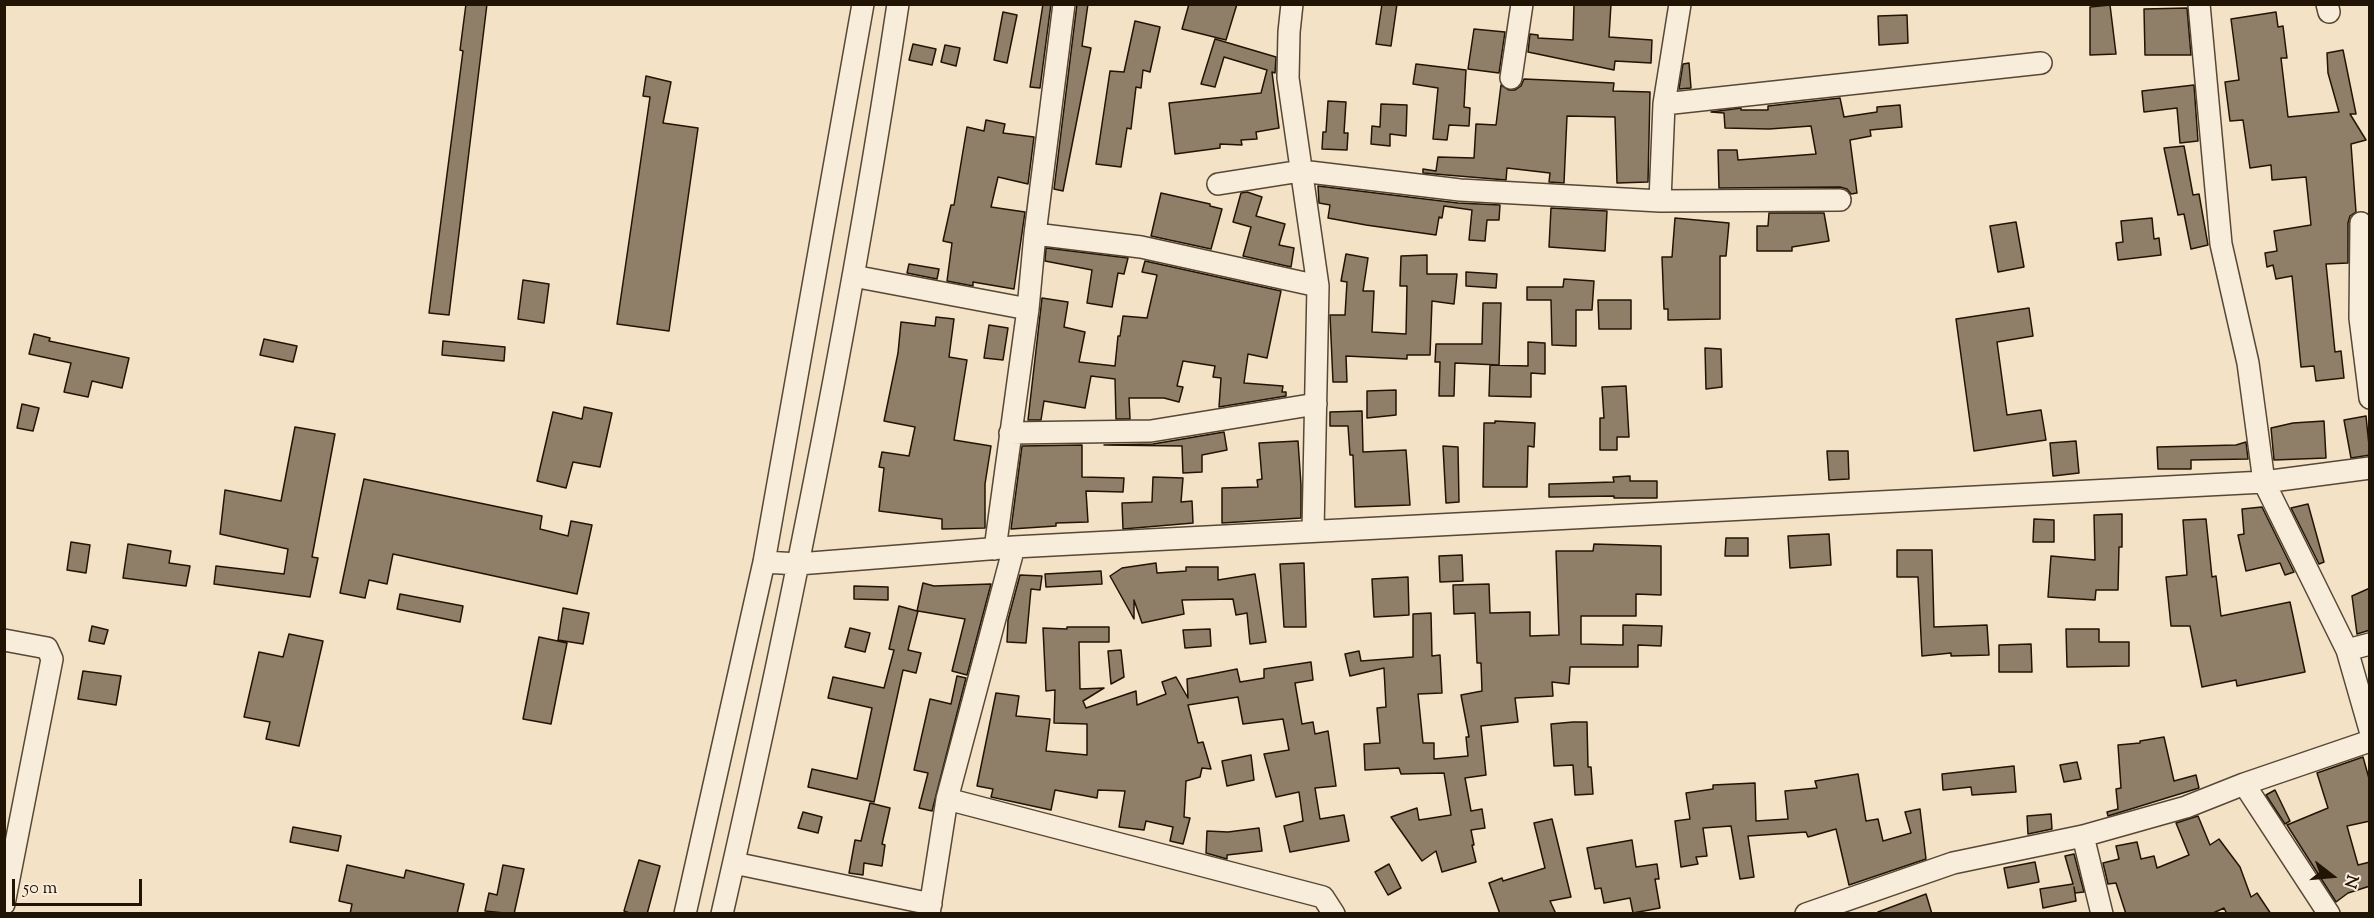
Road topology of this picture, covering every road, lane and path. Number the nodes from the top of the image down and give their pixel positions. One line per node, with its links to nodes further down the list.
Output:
1 (863, 4): 27 (street)
2 (898, 4): 17 (street)
3 (1064, 4): 16 (street)
4 (1292, 4): 11 (street)
5 (1522, 4): 9 (street)
6 (1680, 4): 10 (street)
7 (2199, 4): 24 (street)
8 (2042, 63): 10 (street)
9 (1511, 78)
10 (1664, 104): 14 (street)
11 (1301, 171): 12 (street); 14 (street); 18 (street)
12 (1218, 184)
13 (1840, 200): 14 (street)
14 (1660, 201)
15 (2361, 223): 20 (street)
16 (1035, 234): 18 (street); 19 (street)
17 (853, 276): 19 (street); 28 (street)
18 (1318, 286): 21 (street)
19 (1028, 309): 22 (street)
20 (2370, 398)
21 (1316, 404): 22 (street); 25 (street)
22 (1010, 433): 26 (street)
23 (2370, 468): 24 (street)
24 (2264, 482): 25 (street); 31 (street)
25 (1313, 531): 26 (street)
26 (1004, 548): 28 (street); 35 (street)
27 (764, 562): 28 (street); 40 (street)
28 (798, 564): 37 (street)
29 (4, 640): 38 (street)
30 (2370, 644): 31 (street)
31 (2347, 650): 32 (street)
32 (2370, 729)
33 (2370, 741): 34 (street)
34 (2244, 784): 36 (street); 45 (street)
35 (947, 799): 39 (street); 42 (street)
36 (2083, 836): 43 (street); 44 (street)
37 (734, 863): 39 (street); 41 (street)
38 (4, 904)
39 (930, 909)
40 (684, 914)
41 (722, 914)
42 (1334, 914)
43 (1806, 914)
44 (2102, 914)
45 (2329, 914)

